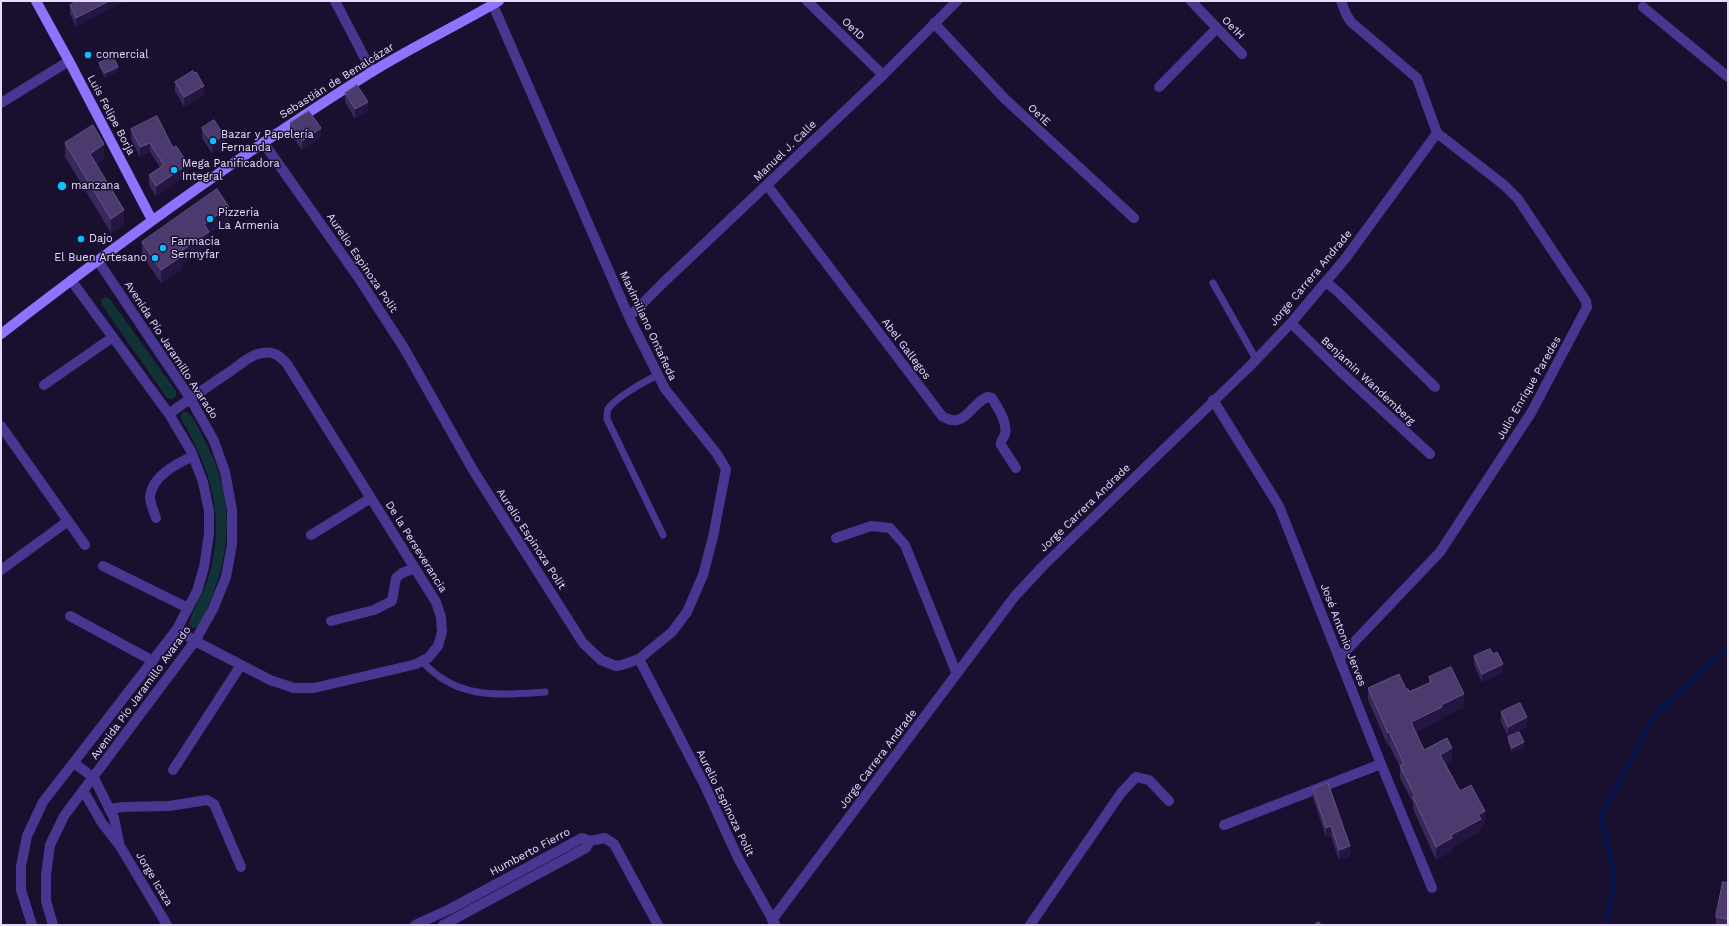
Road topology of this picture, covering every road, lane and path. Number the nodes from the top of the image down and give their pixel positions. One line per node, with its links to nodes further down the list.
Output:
1 (36, 1): 12 (main road, Luis Felipe Borja)
2 (335, 1): 13 (street)
3 (807, 1): 14 (street, Oe1D)
4 (957, 1): 9 (street, Manuel J. Calle)
5 (1191, 1): 10 (street, Oe1H)
6 (1341, 1): 18 (street)
7 (496, 3): 13 (main road, Sebastián de Benalcázar); 27 (street, Maximiliano Ontañeda)
8 (1643, 7): 15 (street)
9 (934, 23): 14 (street, Manuel J. Calle); 21 (street, Oe1E)
10 (1217, 28): 11 (street, Oe1H); 16 (street)
11 (1242, 54)
12 (69, 61): 17 (street); 22 (main road, Luis Felipe Borja)
13 (372, 72): 19 (main road, Sebastián de Benalcázar)
14 (883, 75): 20 (street, Manuel J. Calle)
15 (1728, 77)
16 (1159, 87)
17 (1, 103)
18 (1437, 133): 25 (street, Jorge Carrera Andrade); 57 (street, Julio Enrique Paredes)
19 (263, 142): 22 (main road, Sebastián de Benalcázar); 58 (street, Aurelio Espinoza Polit)
20 (767, 185): 27 (street, Manuel J. Calle); 41 (street, Abel Gallegos)
21 (1134, 218)
22 (152, 220): 23 (main road, Sebastián de Benalcázar)
23 (98, 260): 24 (main road, Sebastián de Benalcázar); 35 (street, Avenida Pío Jaramillo Avarado)
24 (71, 280): 29 (main road, Sebastián de Benalcázar); 30 (street, Avenida Pío Jaramillo Avarado)
25 (1326, 282): 28 (street, Jorge Carrera Andrade); 34 (street)
26 (1213, 283): 31 (lane)
27 (629, 317): 32 (street, Maximiliano Ontañeda)
28 (1291, 323): 31 (street, Jorge Carrera Andrade); 39 (street, Benjamin Wandemberg)
29 (1, 334)
30 (113, 337): 33 (street); 37 (street, Avenida Pío Jaramillo Avarado)
31 (1256, 359): 36 (street, Jorge Carrera Andrade)
32 (658, 375): 46 (lane); 58 (street, Maximiliano Ontañeda)
33 (44, 386)
34 (1434, 387)
35 (190, 398): 37 (street, De la Perseverancia); 42 (street, De la Perseverancia); 56 (street, Avenida Pío Jaramillo Avarado)
36 (1213, 400): 57 (street, José Antonio Jerves); 62 (street, Jorge Carrera Andrade)
37 (170, 414): 40 (street, Avenida Pío Jaramillo Avarado)
38 (1, 426): 44 (street)
39 (1430, 454)
40 (193, 456): 43 (street); 52 (street, Avenida Pío Jaramillo Avarado)
41 (1016, 468)
42 (371, 498): 45 (street); 50 (street, De la Perseverancia)
43 (156, 518)
44 (68, 521): 48 (street); 51 (street)
45 (311, 535)
46 (663, 535)
47 (836, 538): 62 (street)
48 (85, 545)
49 (103, 566): 52 (street)
50 (415, 568): 54 (street); 60 (street, De la Perseverancia)
51 (1, 570)
52 (188, 608): 55 (street, Avenida Pío Jaramillo Avarado)
53 (70, 616): 59 (street)
54 (331, 621)
55 (177, 629): 56 (street, De la Perseverancia); 59 (street, Avenida Pío Jaramillo Avarado)
56 (195, 641): 61 (street, De la Perseverancia); 67 (street, Avenida Pío Jaramillo Avarado)
57 (1339, 658): 65 (street, José Antonio Jerves)
58 (639, 659): 77 (street, Aurelio Espinoza Polit)
59 (153, 661): 64 (street, Avenida Pío Jaramillo Avarado)
60 (422, 661): 61 (street, De la Perseverancia); 63 (lane)
61 (241, 665): 66 (street)
62 (956, 672): 77 (street, Jorge Carrera Andrade)
63 (545, 692)
64 (74, 763): 67 (street); 79 (street, Avenida Pío Jaramillo Avarado)
65 (1381, 764): 71 (street); 75 (street, José Antonio Jerves)
66 (173, 770)
67 (94, 778): 68 (street, Avenida Pío Jaramillo Avarado); 70 (street, Jorge Icaza)
68 (83, 790): 73 (street, Jorge Icaza); 80 (street, Avenida Pío Jaramillo Avarado)
69 (1169, 801): 84 (street)
70 (109, 809): 73 (street, Jorge Icaza); 74 (street)
71 (1224, 825)
72 (590, 841): 76 (street, Humberto Fierro); 78 (street, Humberto Fierro); 83 (street)
73 (120, 846): 81 (street, Jorge Icaza)
74 (241, 867)
75 (1432, 888)
76 (446, 911): 78 (street); 82 (street, Humberto Fierro)
77 (774, 922)
78 (450, 924)
79 (32, 925)
80 (53, 925)
81 (167, 925)
82 (415, 925)
83 (658, 925)
84 (1030, 925)

